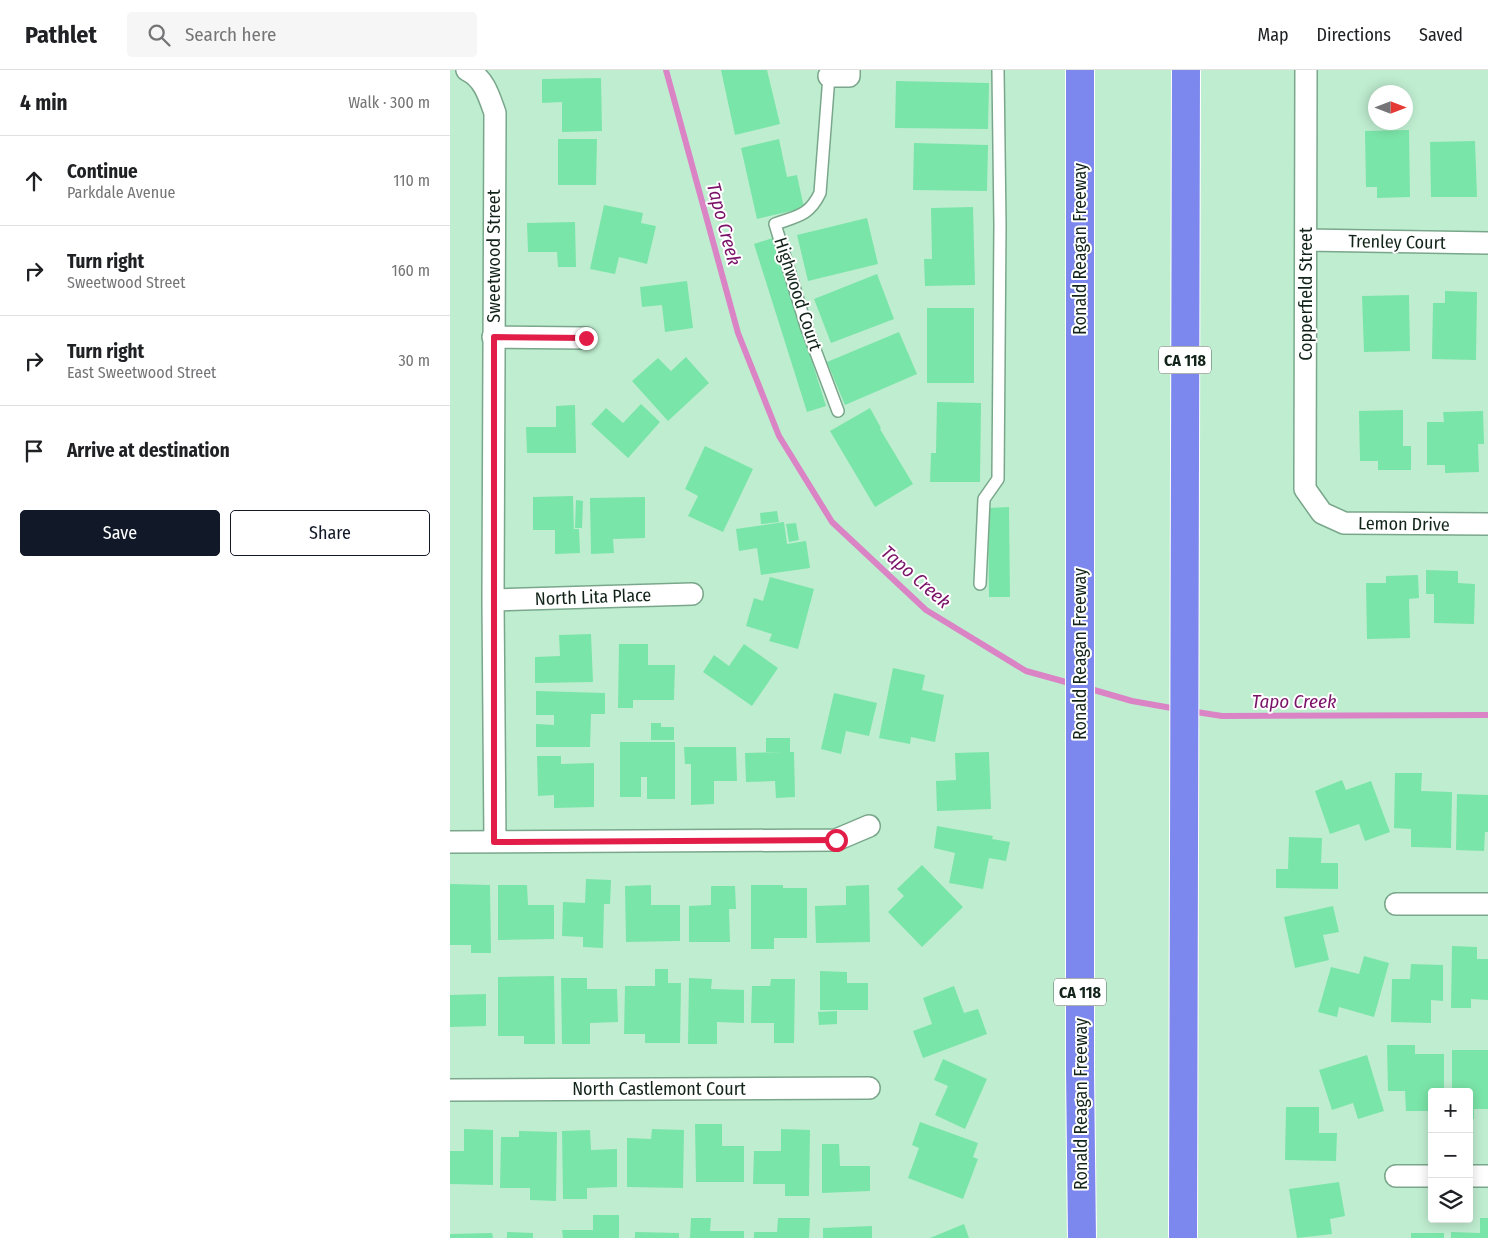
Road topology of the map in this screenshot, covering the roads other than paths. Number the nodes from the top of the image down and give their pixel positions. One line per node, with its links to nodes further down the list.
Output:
1 (467, 70): 9 (street, Sweetwood Street)
2 (998, 70): 14 (lane)
3 (1080, 70): 28 (highway, Ronald Reagan Freeway / CA 118)
4 (1186, 70): 29 (highway, CA 118)
5 (1306, 70): 7 (street, Copperfield Street)
6 (839, 73): 11 (lane, Highwood Court)
7 (1306, 240): 8 (street, Trenley Court); 12 (street, Copperfield Street)
8 (1488, 243)
9 (494, 337): 10 (street); 16 (street, Sweetwood Street)
10 (586, 338)
11 (838, 411)
12 (1322, 513): 13 (street, Lemon Drive)
13 (1488, 524)
14 (980, 584)
15 (692, 594): 16 (street, North Lita Place)
16 (493, 600): 19 (street, Sweetwood Street)
17 (869, 826): 19 (street)
18 (450, 842): 19 (street)
19 (494, 842)
20 (1396, 904): 21 (street)
21 (1488, 904)
22 (869, 1088): 23 (street, North Castlemont Court)
23 (450, 1090)
24 (1396, 1176): 25 (street)
25 (1428, 1176)
26 (1473, 1176): 27 (street)
27 (1488, 1176)
28 (1082, 1238)
29 (1183, 1238)

